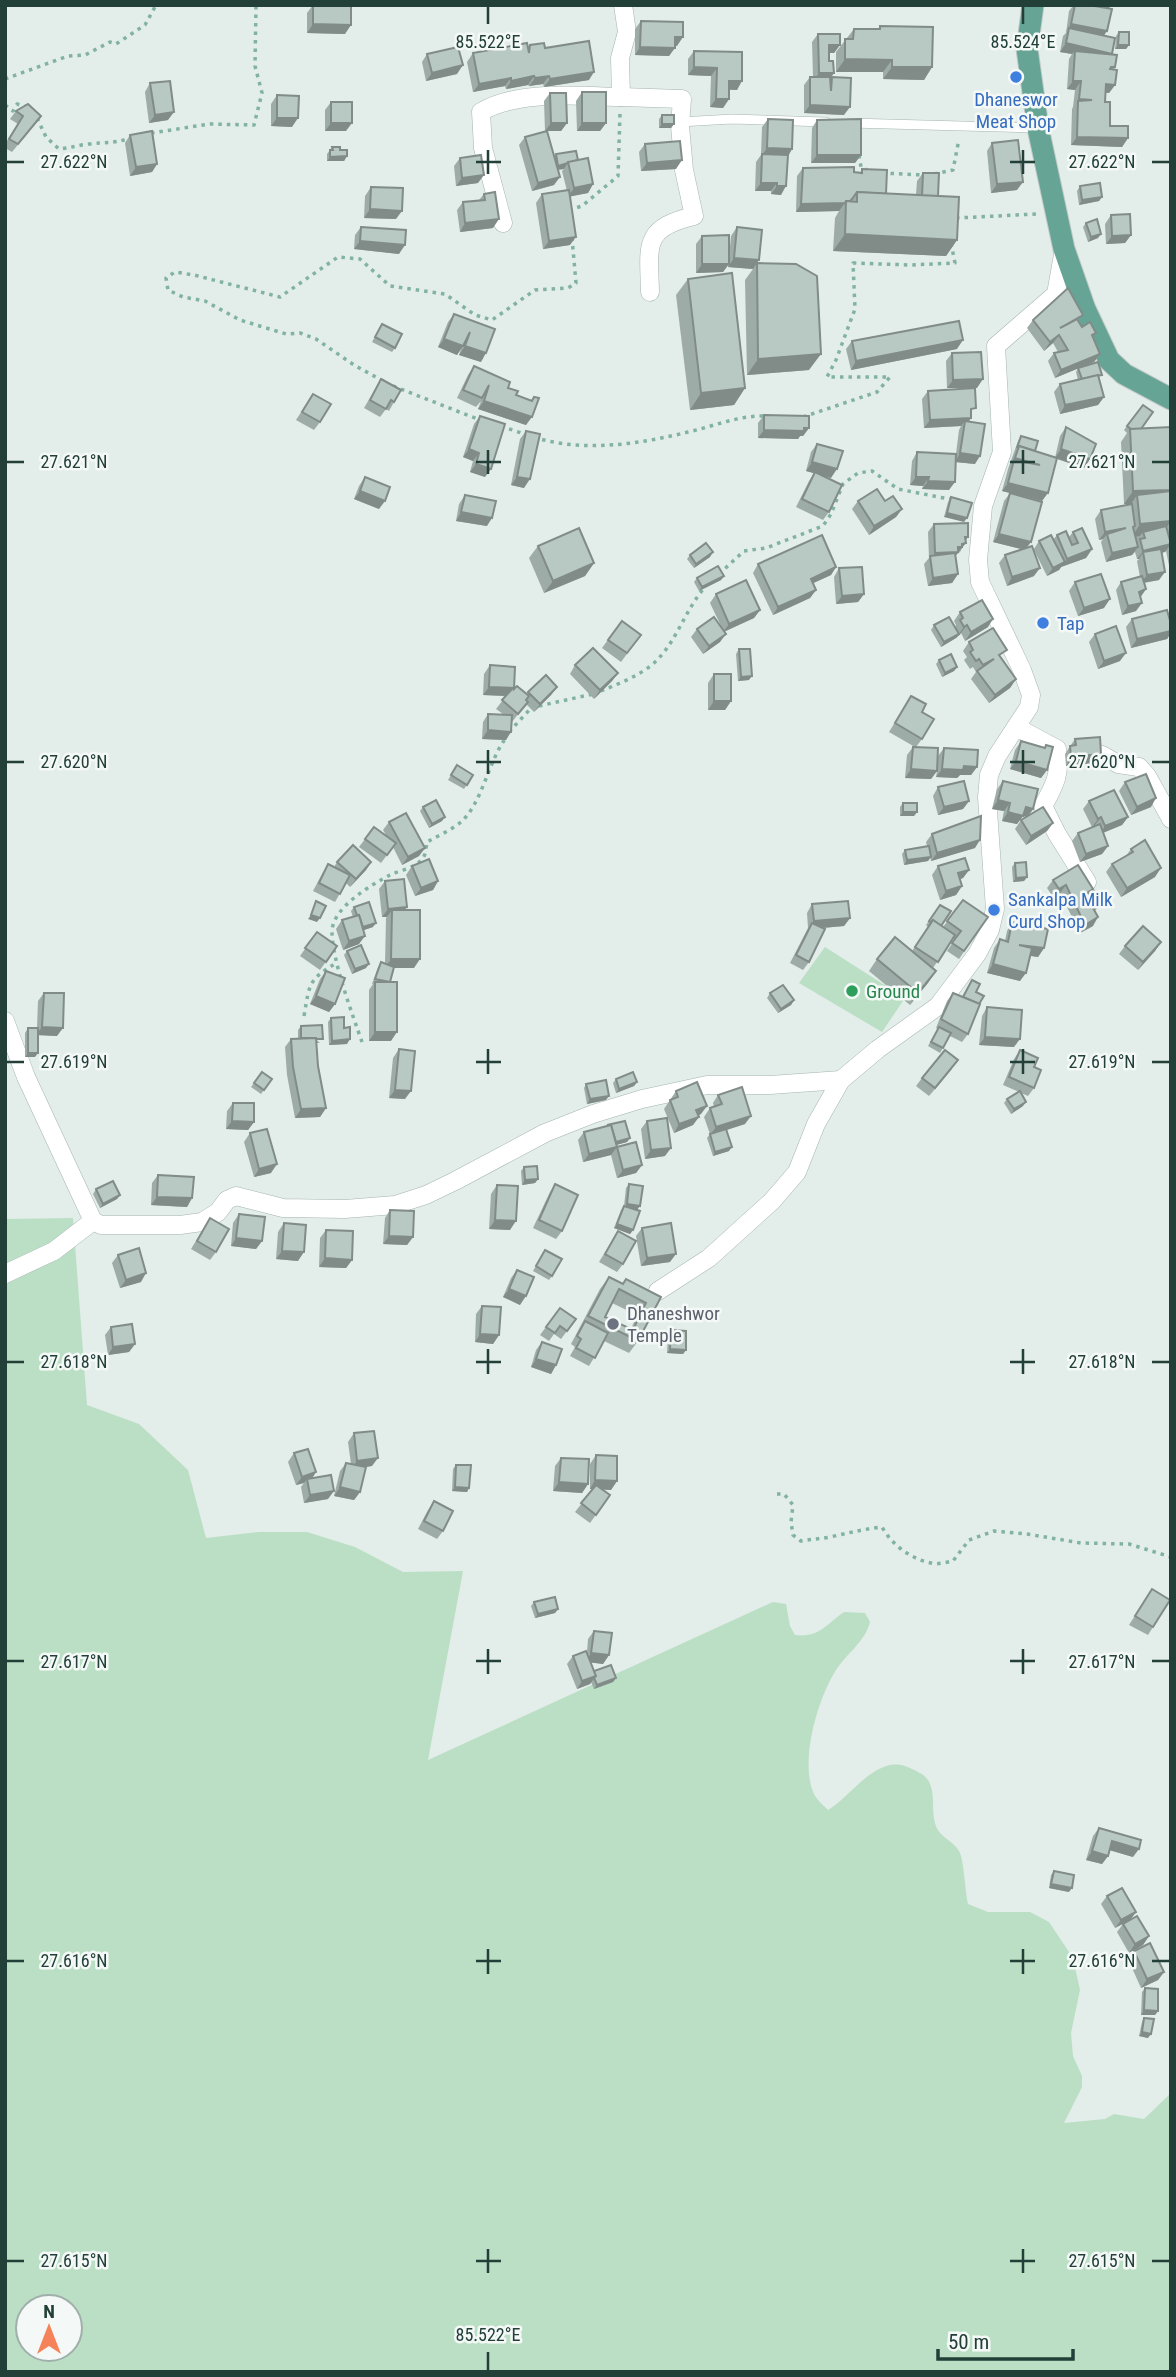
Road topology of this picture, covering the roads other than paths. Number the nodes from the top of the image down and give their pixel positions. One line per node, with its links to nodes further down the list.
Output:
1 (623, 5): 3 (street)
2 (1033, 5): 5 (main road)
3 (621, 97): 4 (street); 6 (street)
4 (680, 122): 5 (lane); 8 (street)
5 (1038, 128): 7 (main road)
6 (503, 223)
7 (1064, 249): 9 (main road); 10 (street)
8 (650, 292)
9 (1171, 399)
10 (1016, 727): 11 (street); 15 (street)
11 (1057, 749): 12 (street); 13 (street)
12 (1171, 819)
13 (1087, 882)
14 (5, 1021): 16 (street)
15 (841, 1080): 16 (street); 18 (street)
16 (93, 1221): 17 (street)
17 (5, 1274)
18 (658, 1291)

